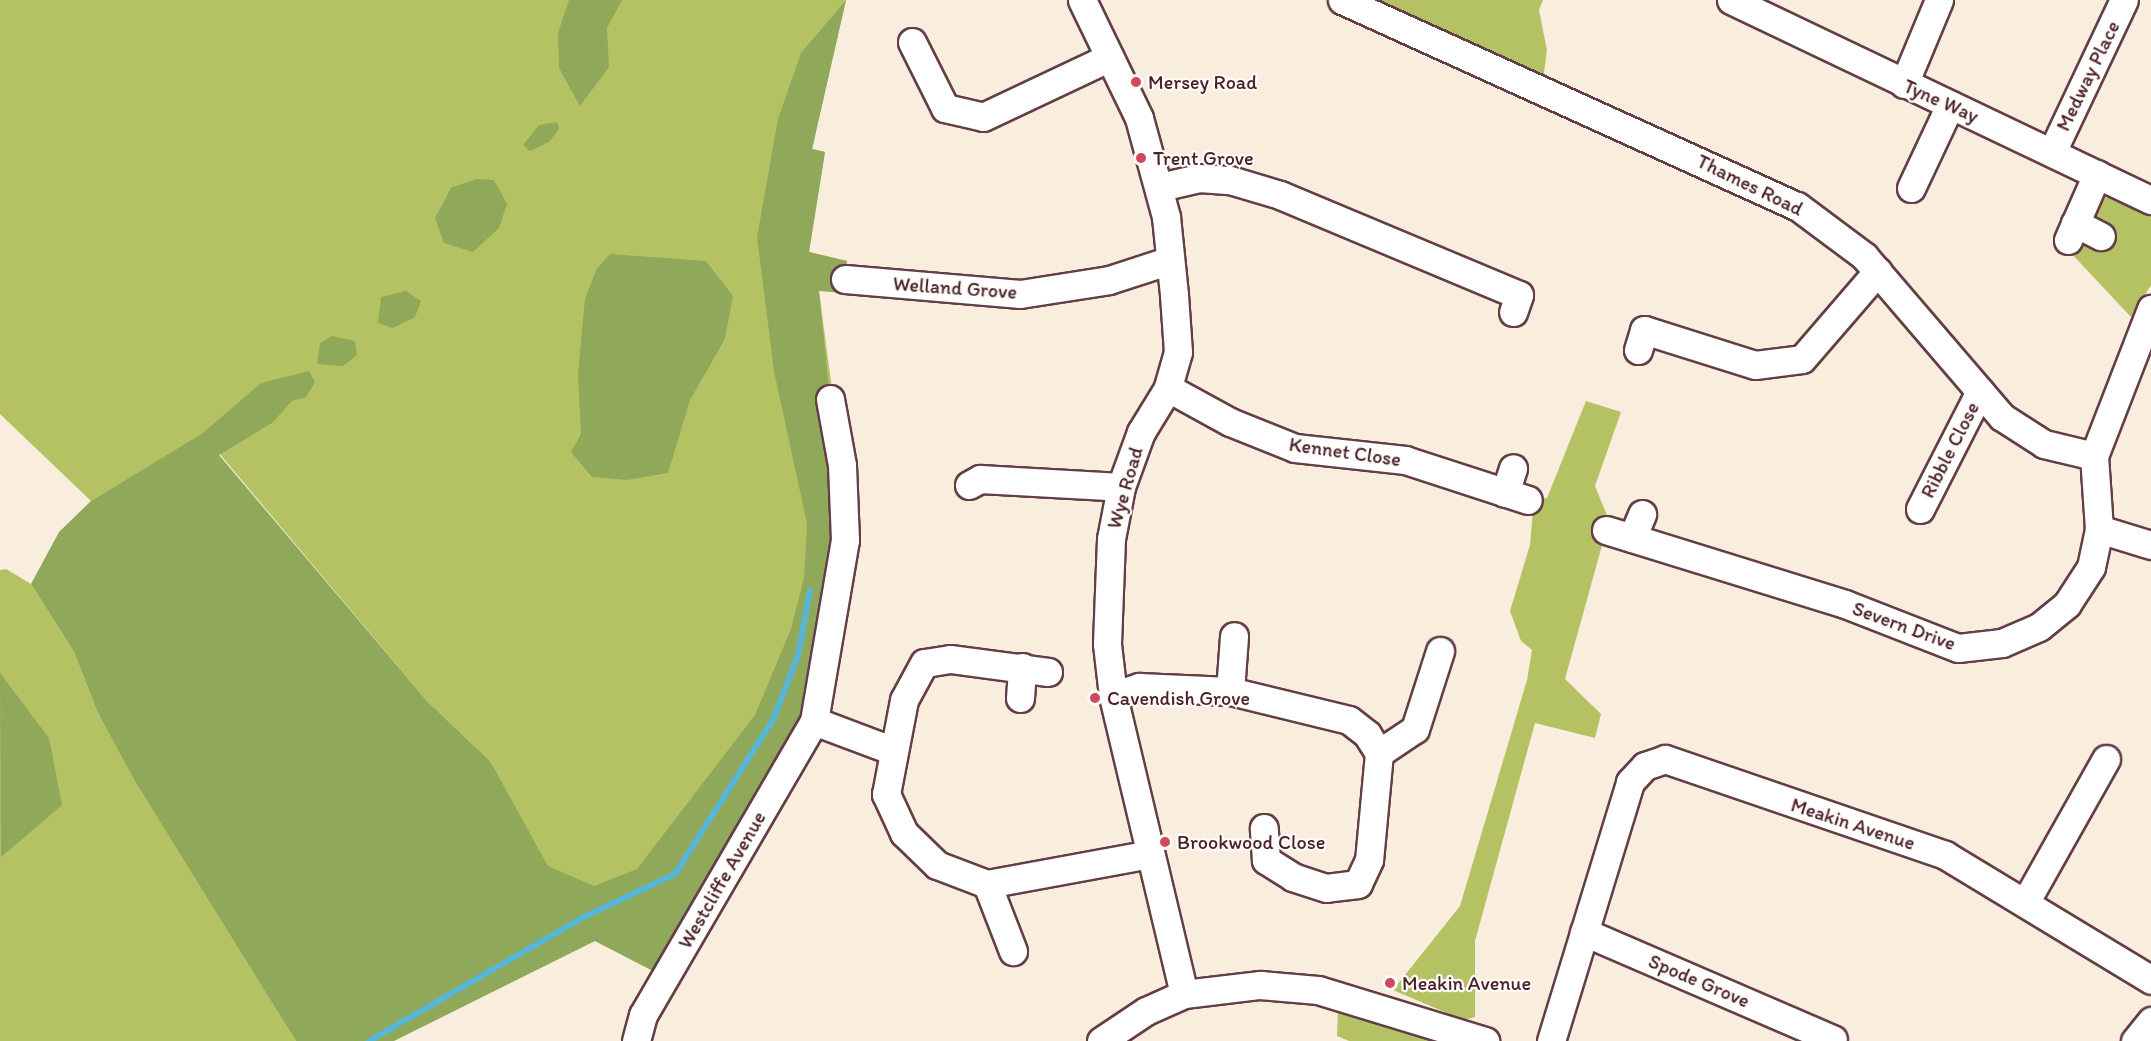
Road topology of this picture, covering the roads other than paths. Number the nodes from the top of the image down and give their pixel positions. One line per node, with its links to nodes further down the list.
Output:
1 (1082, 0): 7 (street, Wye Road)
2 (1342, 0): 17 (street, Thames Road)
3 (1733, 0): 8 (street, Tyne Way)
4 (1939, 0): 8 (street)
5 (2124, 0): 10 (street, Medway Place)
6 (912, 42): 7 (street)
7 (1110, 57): 12 (street, Wye Road)
8 (1904, 84): 9 (street, Tyne Way)
9 (1950, 105): 10 (street, Tyne Way); 13 (street)
10 (2052, 152): 11 (street, Tyne Way)
11 (2097, 174): 14 (street, Tyne Way); 15 (street)
12 (1160, 187): 16 (street, Wye Road); 20 (street)
13 (1911, 188)
14 (2151, 200)
15 (2101, 236)
16 (1168, 261): 18 (street, Welland Grove); 22 (street, Wye Road)
17 (1878, 270): 21 (street); 23 (street, Thames Road)
18 (845, 279)
19 (2151, 309): 25 (street, Severn Drive)
20 (1513, 312)
21 (1652, 334)
22 (1168, 388): 26 (street, Kennet Close); 28 (street, Wye Road)
23 (1980, 391): 25 (street, Thames Road); 29 (street, Ribble Close)
24 (830, 399): 40 (street, Westcliffe Avenue)
25 (2094, 456): 30 (street, Severn Drive)
26 (1514, 468)
27 (969, 485): 28 (street)
28 (1121, 487): 38 (street, Wye Road)
29 (1920, 509)
30 (2099, 529): 31 (street, Severn Drive); 32 (street)
31 (1606, 530)
32 (2151, 545)
33 (1234, 636): 37 (street)
34 (1440, 651): 42 (street)
35 (1022, 667): 36 (street); 39 (street); 41 (street)
36 (1048, 672)
37 (1230, 691): 38 (street); 42 (street)
38 (1113, 696): 45 (street, Wye Road)
39 (1020, 698)
40 (814, 721): 41 (street); 54 (street, Westcliffe Avenue)
41 (891, 750): 46 (street)
42 (1379, 753): 44 (street)
43 (2106, 759): 47 (street)
44 (1263, 828)
45 (1149, 854): 46 (street); 51 (street, Wye Road)
46 (987, 884): 49 (street)
47 (2026, 901): 48 (street, Meakin Avenue); 50 (street, Meakin Avenue)
48 (1584, 932): 53 (street, Spode Grove); 57 (street, Meakin Avenue)
49 (1013, 951)
50 (2151, 980)
51 (1184, 994): 55 (street); 56 (street)
52 (2151, 1021): 58 (street)
53 (1822, 1027)
54 (636, 1041)
55 (1101, 1041)
56 (1485, 1041)
57 (1551, 1041)
58 (2135, 1041)

